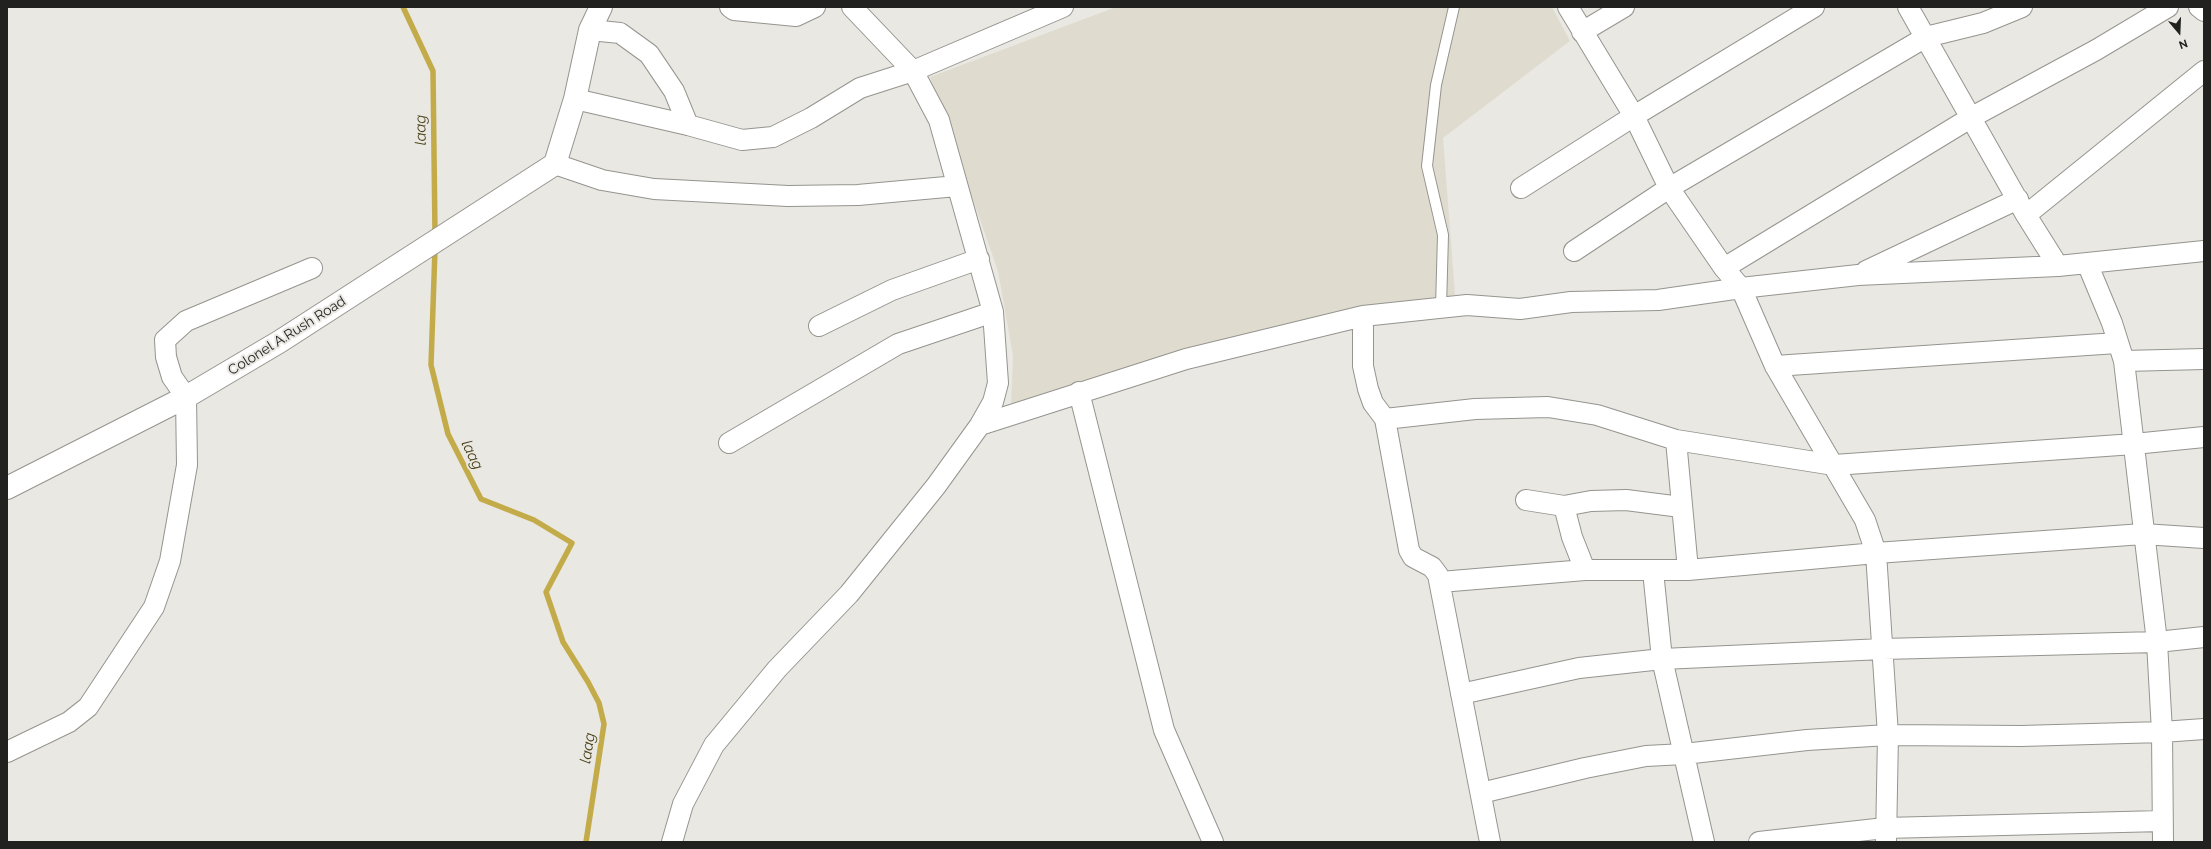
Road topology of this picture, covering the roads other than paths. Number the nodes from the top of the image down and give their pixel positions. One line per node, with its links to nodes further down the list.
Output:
1 (601, 7): 15 (street)
2 (730, 7): 3 (street)
3 (815, 7)
4 (852, 7): 18 (street)
5 (1062, 7): 18 (street)
6 (1454, 7): 38 (lane)
7 (1568, 7): 16 (street)
8 (1624, 7): 16 (street)
9 (1814, 7): 21 (street)
10 (1908, 7): 17 (street)
11 (2022, 7): 17 (street)
12 (2168, 7): 22 (street)
13 (2200, 7): 14 (street)
14 (2204, 11)
15 (590, 30): 20 (street); 23 (street)
16 (1582, 32): 21 (street)
17 (1926, 38): 22 (street); 27 (street)
18 (913, 71): 23 (street); 25 (street)
19 (2204, 71): 28 (street)
20 (575, 99): 23 (street); 24 (street)
21 (1634, 116): 26 (street); 27 (street)
22 (1972, 117): 28 (street); 35 (street)
23 (688, 125)
24 (554, 164): 25 (street); 46 (street, Colonel A.Rush Road)
25 (957, 186): 31 (street)
26 (1521, 188)
27 (1669, 188): 29 (street); 35 (street)
28 (2022, 207): 33 (street); 36 (street)
29 (1574, 251)
30 (2204, 251): 32 (street)
31 (979, 258): 39 (street); 41 (street)
32 (2087, 263): 33 (street); 42 (street)
33 (2058, 266): 36 (street)
34 (312, 268): 46 (street)
35 (1724, 268): 37 (street)
36 (1858, 275): 37 (street)
37 (1741, 288): 38 (street); 44 (street)
38 (1441, 307): 40 (street)
39 (993, 312): 48 (street); 51 (street)
40 (1363, 316): 45 (street); 47 (street)
41 (820, 326)
42 (2121, 352): 43 (street); 44 (street); 52 (street)
43 (2204, 359)
44 (1775, 366): 53 (street)
45 (1079, 392): 48 (street); 79 (street)
46 (186, 397): 54 (street, Colonel A.Rush Road); 73 (street)
47 (1385, 419): 50 (street); 64 (street)
48 (980, 425): 78 (street)
49 (2204, 438): 52 (street)
50 (1676, 440): 53 (street); 57 (street)
51 (729, 443)
52 (2134, 444): 53 (street); 58 (street)
53 (1834, 465): 60 (street)
54 (7, 488)
55 (1526, 500): 56 (street)
56 (1564, 506): 57 (street); 61 (street)
57 (1681, 506): 62 (street)
58 (2143, 534): 59 (street); 60 (street); 66 (street)
59 (2204, 538)
60 (1876, 553): 62 (street); 67 (street)
61 (1585, 570): 63 (street); 64 (street)
62 (1688, 570): 63 (street)
63 (1653, 571): 68 (street)
64 (1440, 582): 69 (street)
65 (2204, 637): 66 (street)
66 (2157, 642): 67 (street); 71 (street)
67 (1883, 649): 68 (street); 72 (street)
68 (1662, 659): 69 (street); 74 (street)
69 (1461, 694): 75 (street)
70 (2204, 729): 71 (street)
71 (2162, 732): 72 (street); 76 (street)
72 (1888, 735): 74 (street); 77 (street)
73 (7, 752)
74 (1684, 754): 75 (street); 81 (street)
75 (1481, 793): 80 (street)
76 (2162, 821): 77 (street); 83 (street)
77 (1886, 835): 82 (street)
78 (672, 842)
79 (1213, 842)
80 (1490, 842)
81 (1704, 842)
82 (1759, 842)
83 (2164, 842)

